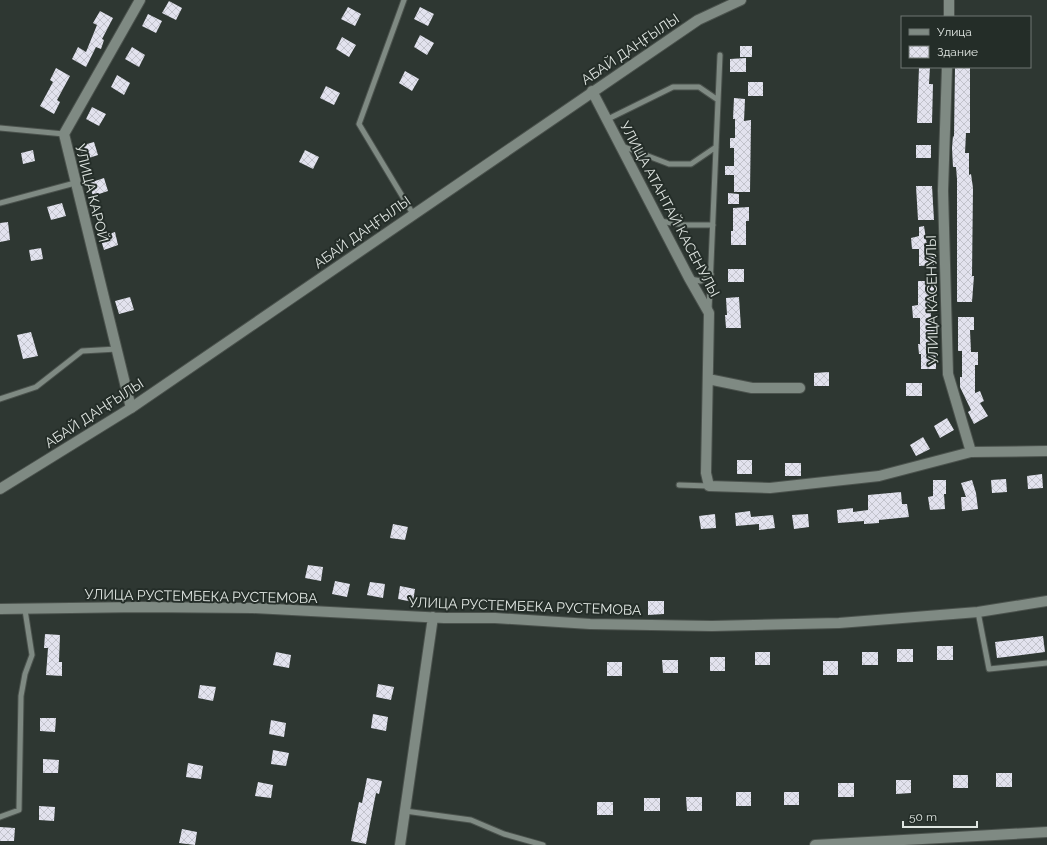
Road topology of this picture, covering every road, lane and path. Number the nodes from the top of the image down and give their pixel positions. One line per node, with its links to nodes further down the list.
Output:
1 (140, 0): 12 (street, УЛИЦА КАРОЙ)
2 (404, 0): 17 (lane)
3 (741, 0): 8 (street, АБАЙ ДАҢҒЫЛЫ)
4 (949, 0): 5 (street)
5 (949, 16)
6 (720, 55): 9 (lane)
7 (947, 68): 29 (street, УЛИЦА КАСЕНУЛЫ)
8 (592, 91): 10 (street, УЛИЦА АТАНТАЙ КАСЕНУЛЫ); 17 (street, АБАЙ ДАҢҒЫЛЫ)
9 (718, 100): 10 (lane); 14 (lane)
10 (606, 120): 13 (street, УЛИЦА АТАНТАЙ КАСЕНУЛЫ)
11 (0, 128): 12 (lane)
12 (64, 134): 15 (street, УЛИЦА КАРОЙ)
13 (619, 145): 14 (lane); 18 (street, УЛИЦА АТАНТАЙ КАСЕНУЛЫ)
14 (716, 147): 19 (lane)
15 (75, 183): 16 (lane); 23 (street, УЛИЦА КАРОЙ)
16 (0, 203)
17 (413, 214): 27 (street, АБАЙ ДАҢҒЫЛЫ)
18 (659, 221): 19 (lane); 21 (street, УЛИЦА АТАНТАЙ КАСЕНУЛЫ)
19 (713, 225): 20 (lane)
20 (711, 274): 21 (lane); 22 (lane)
21 (689, 278): 22 (street, УЛИЦА АТАНТАЙ КАСЕНУЛЫ)
22 (709, 313): 24 (street, УЛИЦА АТАНТАЙ КАСЕНУЛЫ)
23 (117, 349): 26 (lane); 27 (street, УЛИЦА КАРОЙ)
24 (708, 379): 25 (street); 31 (street, УЛИЦА АТАНТАЙ КАСЕНУЛЫ)
25 (800, 388)
26 (0, 400)
27 (131, 408): 32 (street, АБАЙ ДАҢҒЫЛЫ)
28 (1047, 451): 29 (street)
29 (971, 452): 31 (street)
30 (679, 486): 31 (lane)
31 (709, 486)
32 (0, 489)
33 (1047, 601): 36 (street, УЛИЦА РУСТЕМБЕКА РУСТЕМОВА)
34 (0, 609): 35 (street, УЛИЦА РУСТЕМБЕКА РУСТЕМОВА)
35 (25, 610): 37 (street, УЛИЦА РУСТЕМБЕКА РУСТЕМОВА); 40 (lane)
36 (978, 612): 37 (street, УЛИЦА РУСТЕМБЕКА РУСТЕМОВА); 38 (lane)
37 (433, 617): 39 (street)
38 (1047, 663)
39 (405, 811): 42 (street); 43 (lane)
40 (0, 817)
41 (1047, 832): 44 (street)
42 (400, 845)
43 (543, 845)
44 (815, 845)

